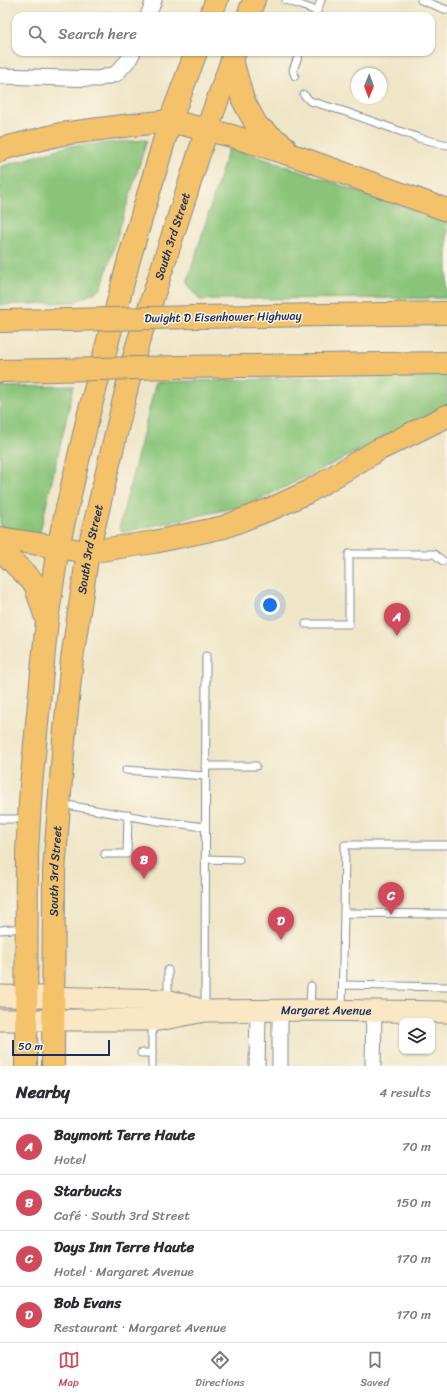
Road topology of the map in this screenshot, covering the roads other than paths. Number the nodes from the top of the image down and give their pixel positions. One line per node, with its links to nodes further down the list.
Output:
1 (154, 0): 8 (street)
2 (216, 0): 9 (highway)
3 (254, 0): 10 (highway)
4 (286, 0): 11 (lane)
5 (321, 0): 12 (lane)
6 (421, 0): 7 (lane)
7 (447, 10)
8 (150, 12)
9 (212, 12)
10 (250, 12)
11 (312, 12)
12 (317, 12)
13 (131, 56): 17 (street)
14 (194, 56): 20 (highway)
15 (234, 56): 21 (highway, South 3rd Street); 24 (highway)
16 (298, 56): 18 (lane)
17 (0, 76)
18 (294, 76)
19 (304, 95): 22 (lane)
20 (170, 121): 21 (highway); 23 (highway); 32 (highway)
21 (207, 129): 24 (highway); 34 (highway, South 3rd Street)
22 (447, 145)
23 (0, 151)
24 (301, 158): 25 (highway)
25 (447, 210)
26 (447, 313): 27 (highway, Dwight D Eisenhower Highway, bridge)
27 (0, 322)
28 (447, 363): 29 (highway, bridge)
29 (0, 371)
30 (447, 416): 34 (highway)
31 (0, 538): 32 (highway)
32 (58, 547): 34 (highway); 36 (highway)
33 (0, 552): 36 (highway)
34 (88, 552): 43 (highway, South 3rd Street)
35 (443, 561): 37 (lane)
36 (46, 620): 46 (highway)
37 (306, 624)
38 (206, 656): 39 (lane)
39 (205, 766): 40 (lane); 42 (lane)
40 (256, 766)
41 (126, 770): 42 (lane)
42 (205, 776): 47 (lane)
43 (59, 803): 44 (lane); 62 (highway, South 3rd Street)
44 (128, 815): 47 (lane); 49 (lane)
45 (0, 819): 46 (lane)
46 (29, 819): 54 (highway)
47 (205, 826): 50 (lane)
48 (447, 845): 52 (lane)
49 (105, 854)
50 (205, 859): 51 (lane); 68 (lane)
51 (239, 860)
52 (344, 913): 53 (lane); 57 (lane)
53 (447, 914)
54 (26, 928): 55 (lane); 61 (highway)
55 (0, 930)
56 (168, 970): 63 (lane)
57 (343, 985): 59 (lane); 66 (lane)
58 (311, 986): 65 (lane)
59 (447, 987)
60 (0, 996): 61 (street, Margaret Avenue)
61 (26, 996): 62 (street, Margaret Avenue); 72 (highway)
62 (54, 997): 63 (street, Margaret Avenue); 73 (highway, South 3rd Street)
63 (163, 1010): 68 (street, Margaret Avenue); 73 (street, Margaret Avenue); 75 (lane)
64 (280, 1010): 65 (street, Margaret Avenue); 69 (street, Margaret Avenue); 80 (street)
65 (310, 1010): 66 (street, Margaret Avenue)
66 (342, 1010): 67 (street, Margaret Avenue)
67 (374, 1010): 70 (street, Margaret Avenue); 81 (street)
68 (205, 1011): 69 (street, Margaret Avenue)
69 (258, 1011): 79 (street)
70 (447, 1012)
71 (0, 1020): 72 (street, Margaret Avenue)
72 (26, 1021): 73 (street, Margaret Avenue); 76 (highway)
73 (53, 1021): 77 (highway, South 3rd Street)
74 (141, 1053): 75 (lane)
75 (152, 1053): 78 (lane)
76 (26, 1066)
77 (53, 1066)
78 (152, 1066)
79 (257, 1066)
80 (280, 1066)
81 (373, 1066)

